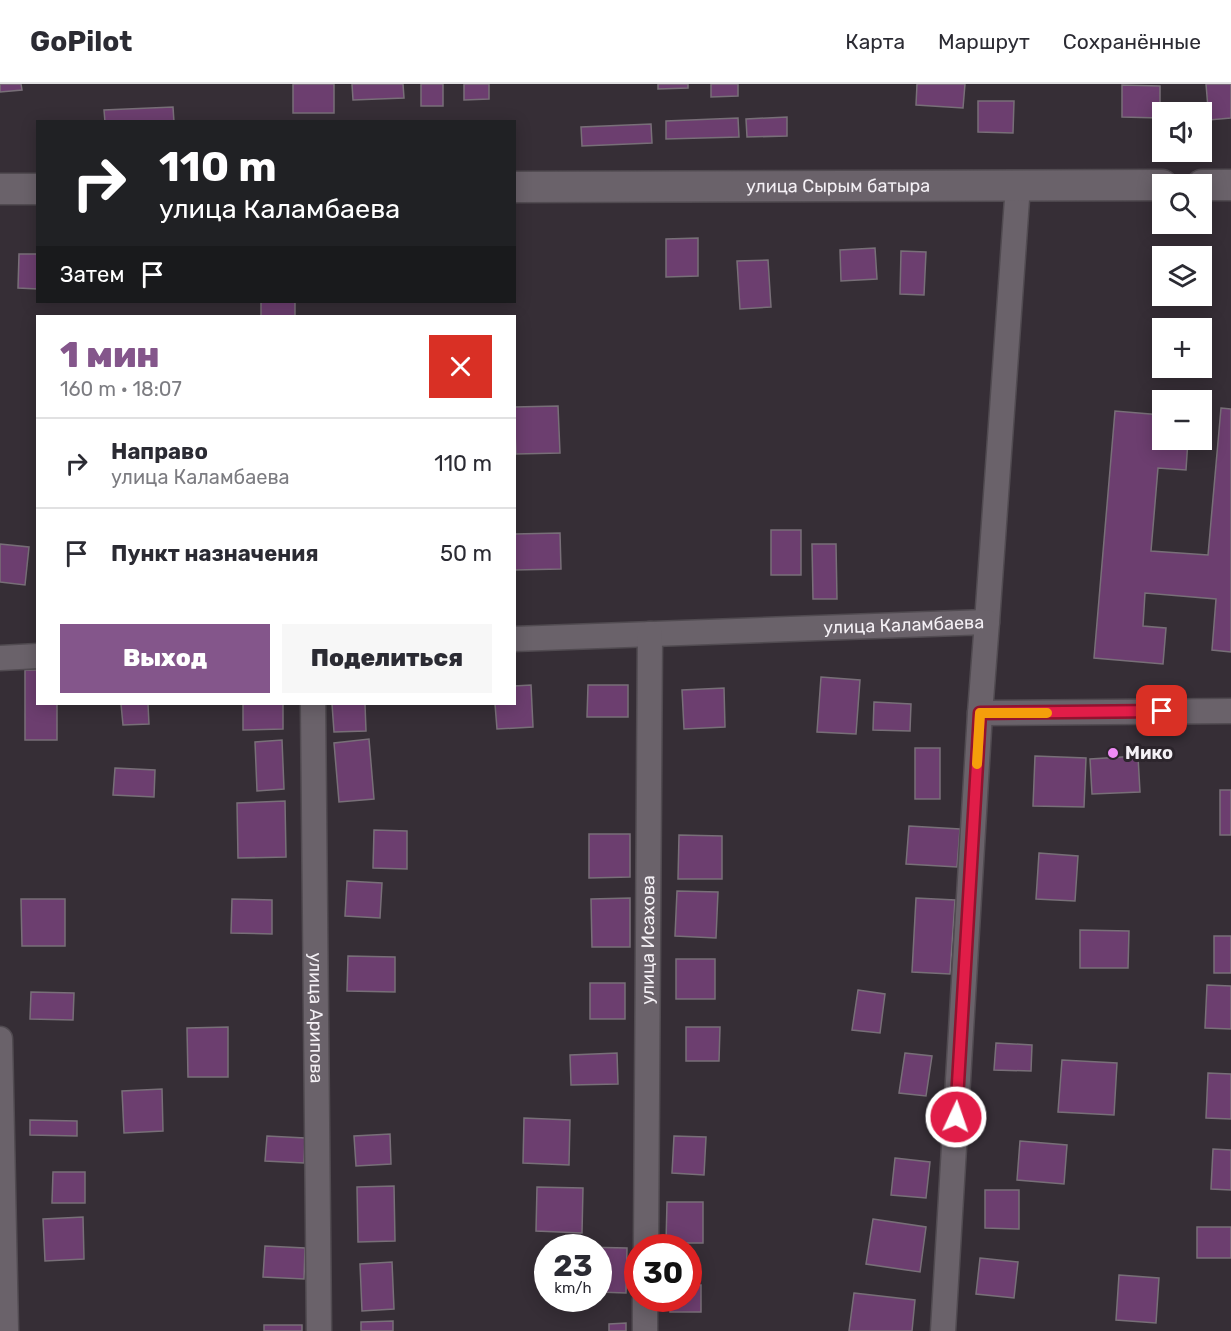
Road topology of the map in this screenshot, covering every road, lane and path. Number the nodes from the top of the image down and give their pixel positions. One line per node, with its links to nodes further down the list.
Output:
1 (1017, 185): 2 (street, улица Сырым батыра); 5 (street, улица Сырым батыра); 8 (street)
2 (1152, 185)
3 (1212, 185): 4 (street)
4 (1231, 185)
5 (516, 187)
6 (0, 189): 7 (street)
7 (36, 189)
8 (987, 622): 9 (street, улица Каламбаева); 15 (street, улица Каламбаева)
9 (650, 634): 10 (street, улица Каламбаева); 17 (street, улица Исахова)
10 (516, 639)
11 (36, 656): 12 (street)
12 (0, 658)
13 (313, 705): 20 (street, улица Арипова)
14 (1231, 711): 15 (street)
15 (980, 713): 22 (street, улица Каламбаева)
16 (0, 1039): 19 (street)
17 (646, 1234)
18 (645, 1312): 21 (street)
19 (6, 1331)
20 (319, 1331)
21 (645, 1331)
22 (944, 1331)

